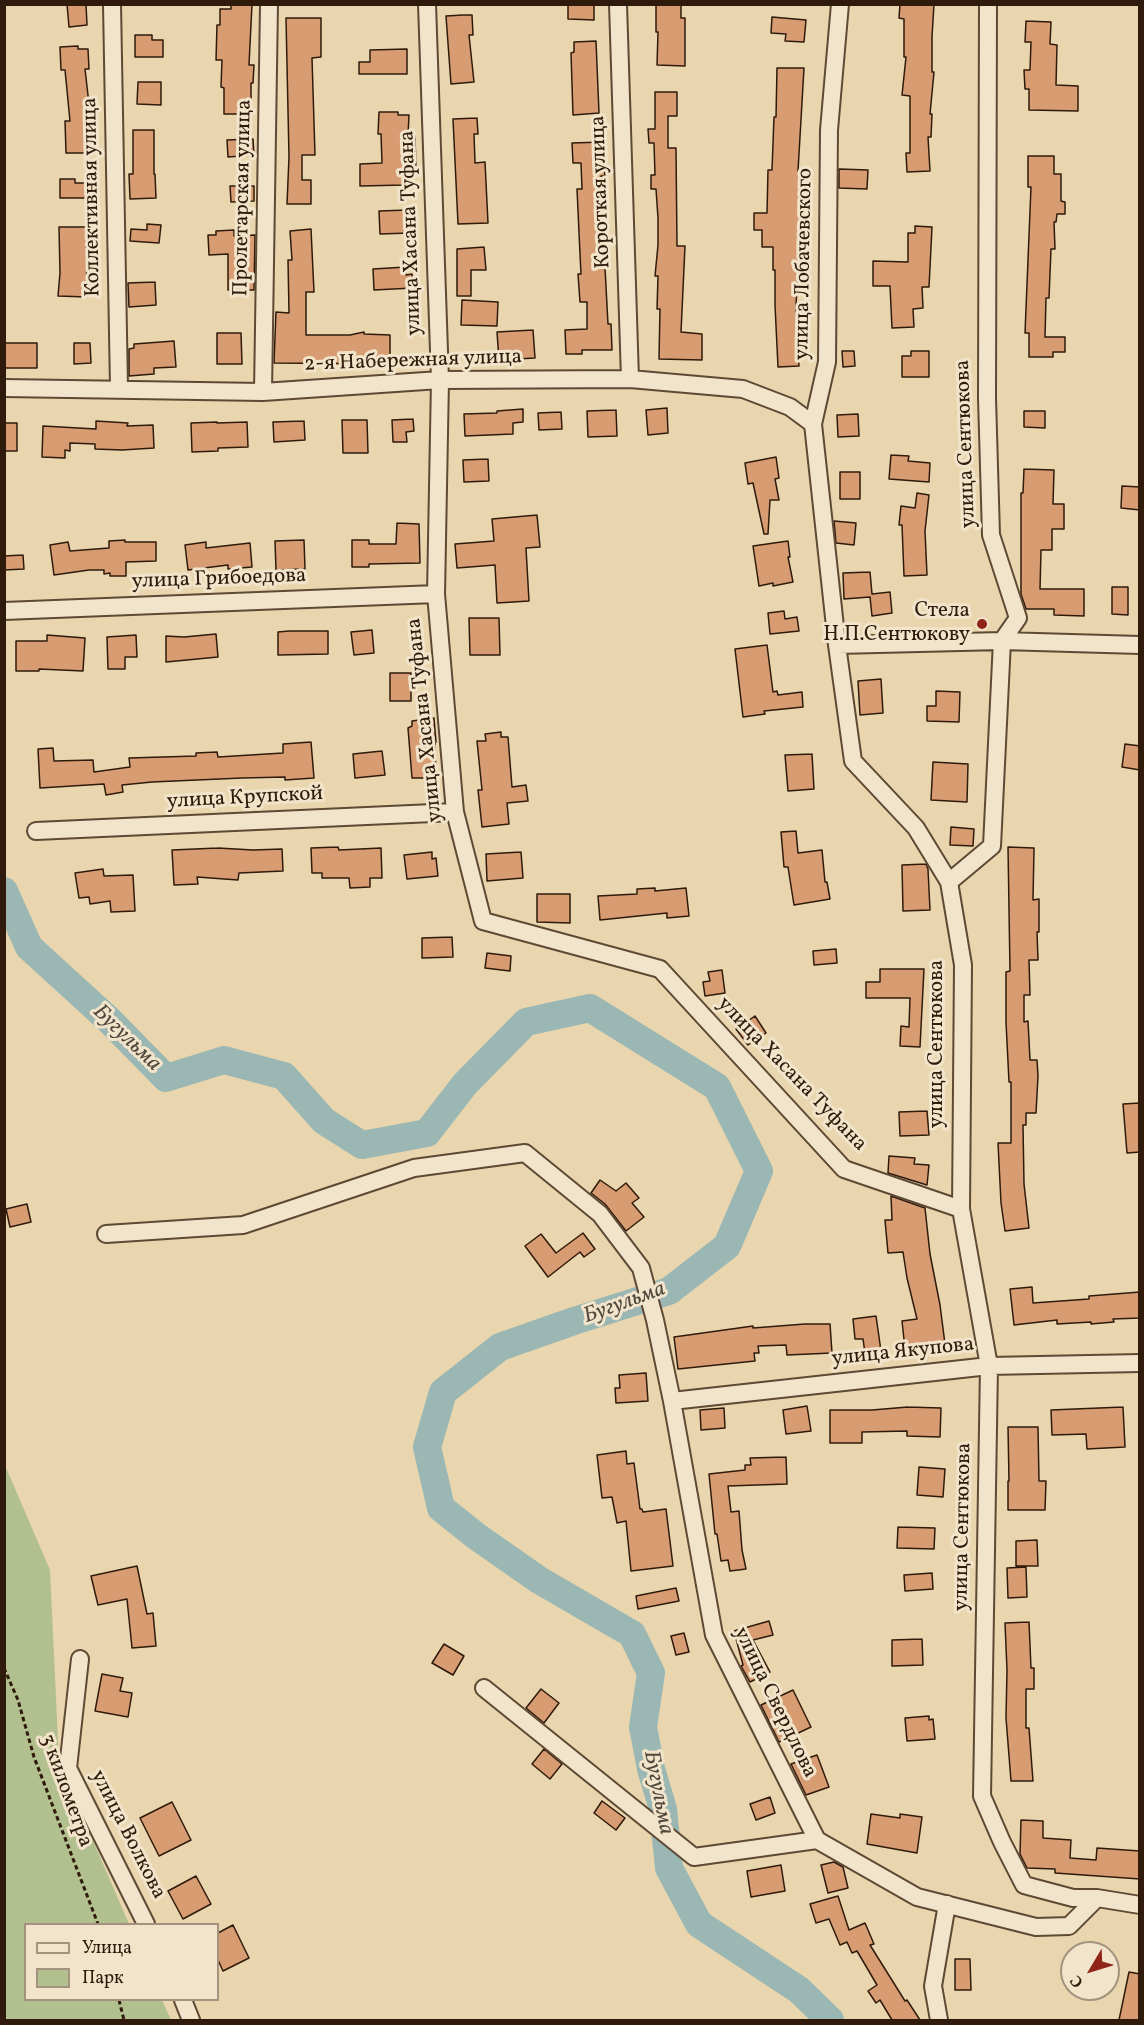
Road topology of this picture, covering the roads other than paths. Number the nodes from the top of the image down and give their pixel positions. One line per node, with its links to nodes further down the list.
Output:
1 (112, 4): 10 (street, Коллективная улица)
2 (270, 4): 11 (street, Пролетарская улица)
3 (427, 4): 8 (street, улица Хасана Туфана)
4 (618, 4): 7 (street, Короткая улица)
5 (840, 4): 12 (street, улица Лобачевского)
6 (988, 4): 15 (street, улица Сентюкова)
7 (630, 379): 8 (street, 2-я Набережная улица); 12 (street, 2-я Набережная улица)
8 (440, 381): 11 (street, 2-я Набережная улица); 13 (street, улица Хасана Туфана)
9 (4, 388): 10 (street, 2-я Набережная улица)
10 (119, 388): 11 (street, 2-я Набережная улица)
11 (263, 392)
12 (813, 424): 16 (street, улица Лобачевского)
13 (436, 594): 14 (street, улица Грибоедова); 18 (street, улица Хасана Туфана)
14 (4, 611)
15 (1002, 641): 16 (street); 17 (street); 20 (street, улица Сентюкова)
16 (837, 645): 20 (street, улица Лобачевского)
17 (1140, 645)
18 (455, 812): 19 (street, улица Крупской); 21 (street, улица Хасана Туфана)
19 (36, 831)
20 (950, 882): 21 (street, улица Сентюкова)
21 (961, 1209): 24 (street, улица Сентюкова)
22 (106, 1234): 25 (street, улица Свердлова)
23 (1140, 1363): 24 (street, улица Якупова)
24 (989, 1366): 25 (street, улица Якупова); 29 (street, улица Сентюкова)
25 (672, 1401): 28 (street, улица Свердлова)
26 (80, 1659): 32 (street, улица Волкова)
27 (484, 1688): 28 (street)
28 (817, 1840): 30 (street)
29 (1097, 1899): 30 (street); 31 (street)
30 (947, 1904): 35 (street)
31 (1140, 1905)
32 (146, 1923)
33 (183, 2001): 34 (street)
34 (191, 2020)
35 (939, 2020)

